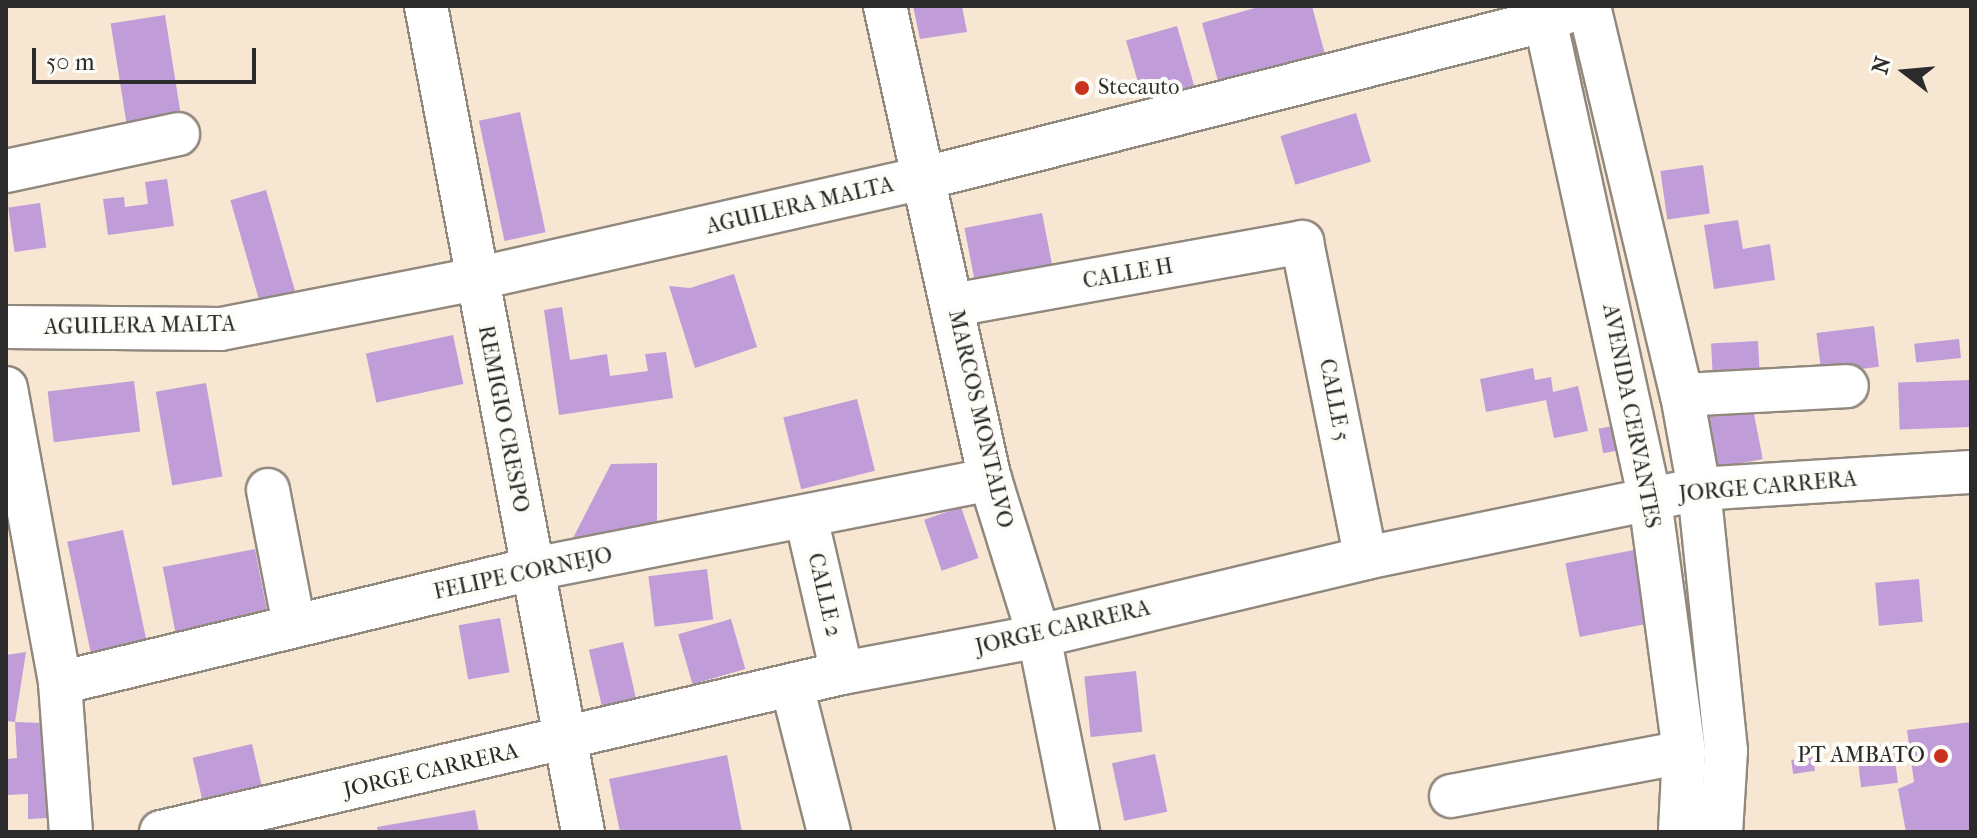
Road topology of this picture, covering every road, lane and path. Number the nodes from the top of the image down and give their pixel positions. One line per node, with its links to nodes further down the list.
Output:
1 (426, 6): 9 (street, REMIGIO CRESPO)
2 (885, 6): 7 (street, MARCOS MONTALVO)
3 (1589, 6): 14 (street)
4 (1557, 11): 7 (street, AGUILERA MALTA); 19 (street, AVENIDA CERVANTES)
5 (178, 134): 6 (street)
6 (6, 171)
7 (925, 178): 9 (street, AGUILERA MALTA); 10 (street, MARCOS MONTALVO)
8 (1302, 242): 10 (street, CALLE H); 21 (street, CALLE 5)
9 (475, 279): 11 (street, AGUILERA MALTA); 22 (street, REMIGIO CRESPO)
10 (953, 305): 16 (street, MARCOS MONTALVO)
11 (6, 327)
12 (1847, 386): 14 (street)
13 (6, 388): 26 (street)
14 (1682, 395): 17 (street)
15 (1971, 472): 17 (street, JORGE CARRERA)
16 (990, 479): 20 (street, FELIPE CORNEJO); 24 (street, MARCOS MONTALVO)
17 (1699, 489): 19 (street, JORGE CARRERA); 37 (street)
18 (268, 490): 23 (street)
19 (1650, 500): 21 (street, JORGE CARRERA); 29 (street, AVENIDA CERVANTES)
20 (806, 517): 22 (street, FELIPE CORNEJO); 25 (street, CALLE 2)
21 (1366, 558): 24 (street, JORGE CARRERA)
22 (533, 569): 23 (street, FELIPE CORNEJO); 28 (street, REMIGIO CRESPO)
23 (294, 625): 26 (street, FELIPE CORNEJO)
24 (1039, 636): 25 (street, JORGE CARRERA); 35 (street, MARCOS MONTALVO)
25 (842, 673): 27 (street, JORGE CARRERA)
26 (60, 683): 31 (street)
27 (792, 686): 28 (street, JORGE CARRERA); 34 (street)
28 (566, 741): 32 (street, JORGE CARRERA); 33 (street, REMIGIO CRESPO)
29 (1684, 752): 30 (street); 36 (street, AVENIDA CERVANTES)
30 (1451, 796)
31 (71, 832)
32 (161, 832)
33 (583, 832)
34 (829, 832)
35 (1078, 832)
36 (1680, 832)
37 (1721, 832)

